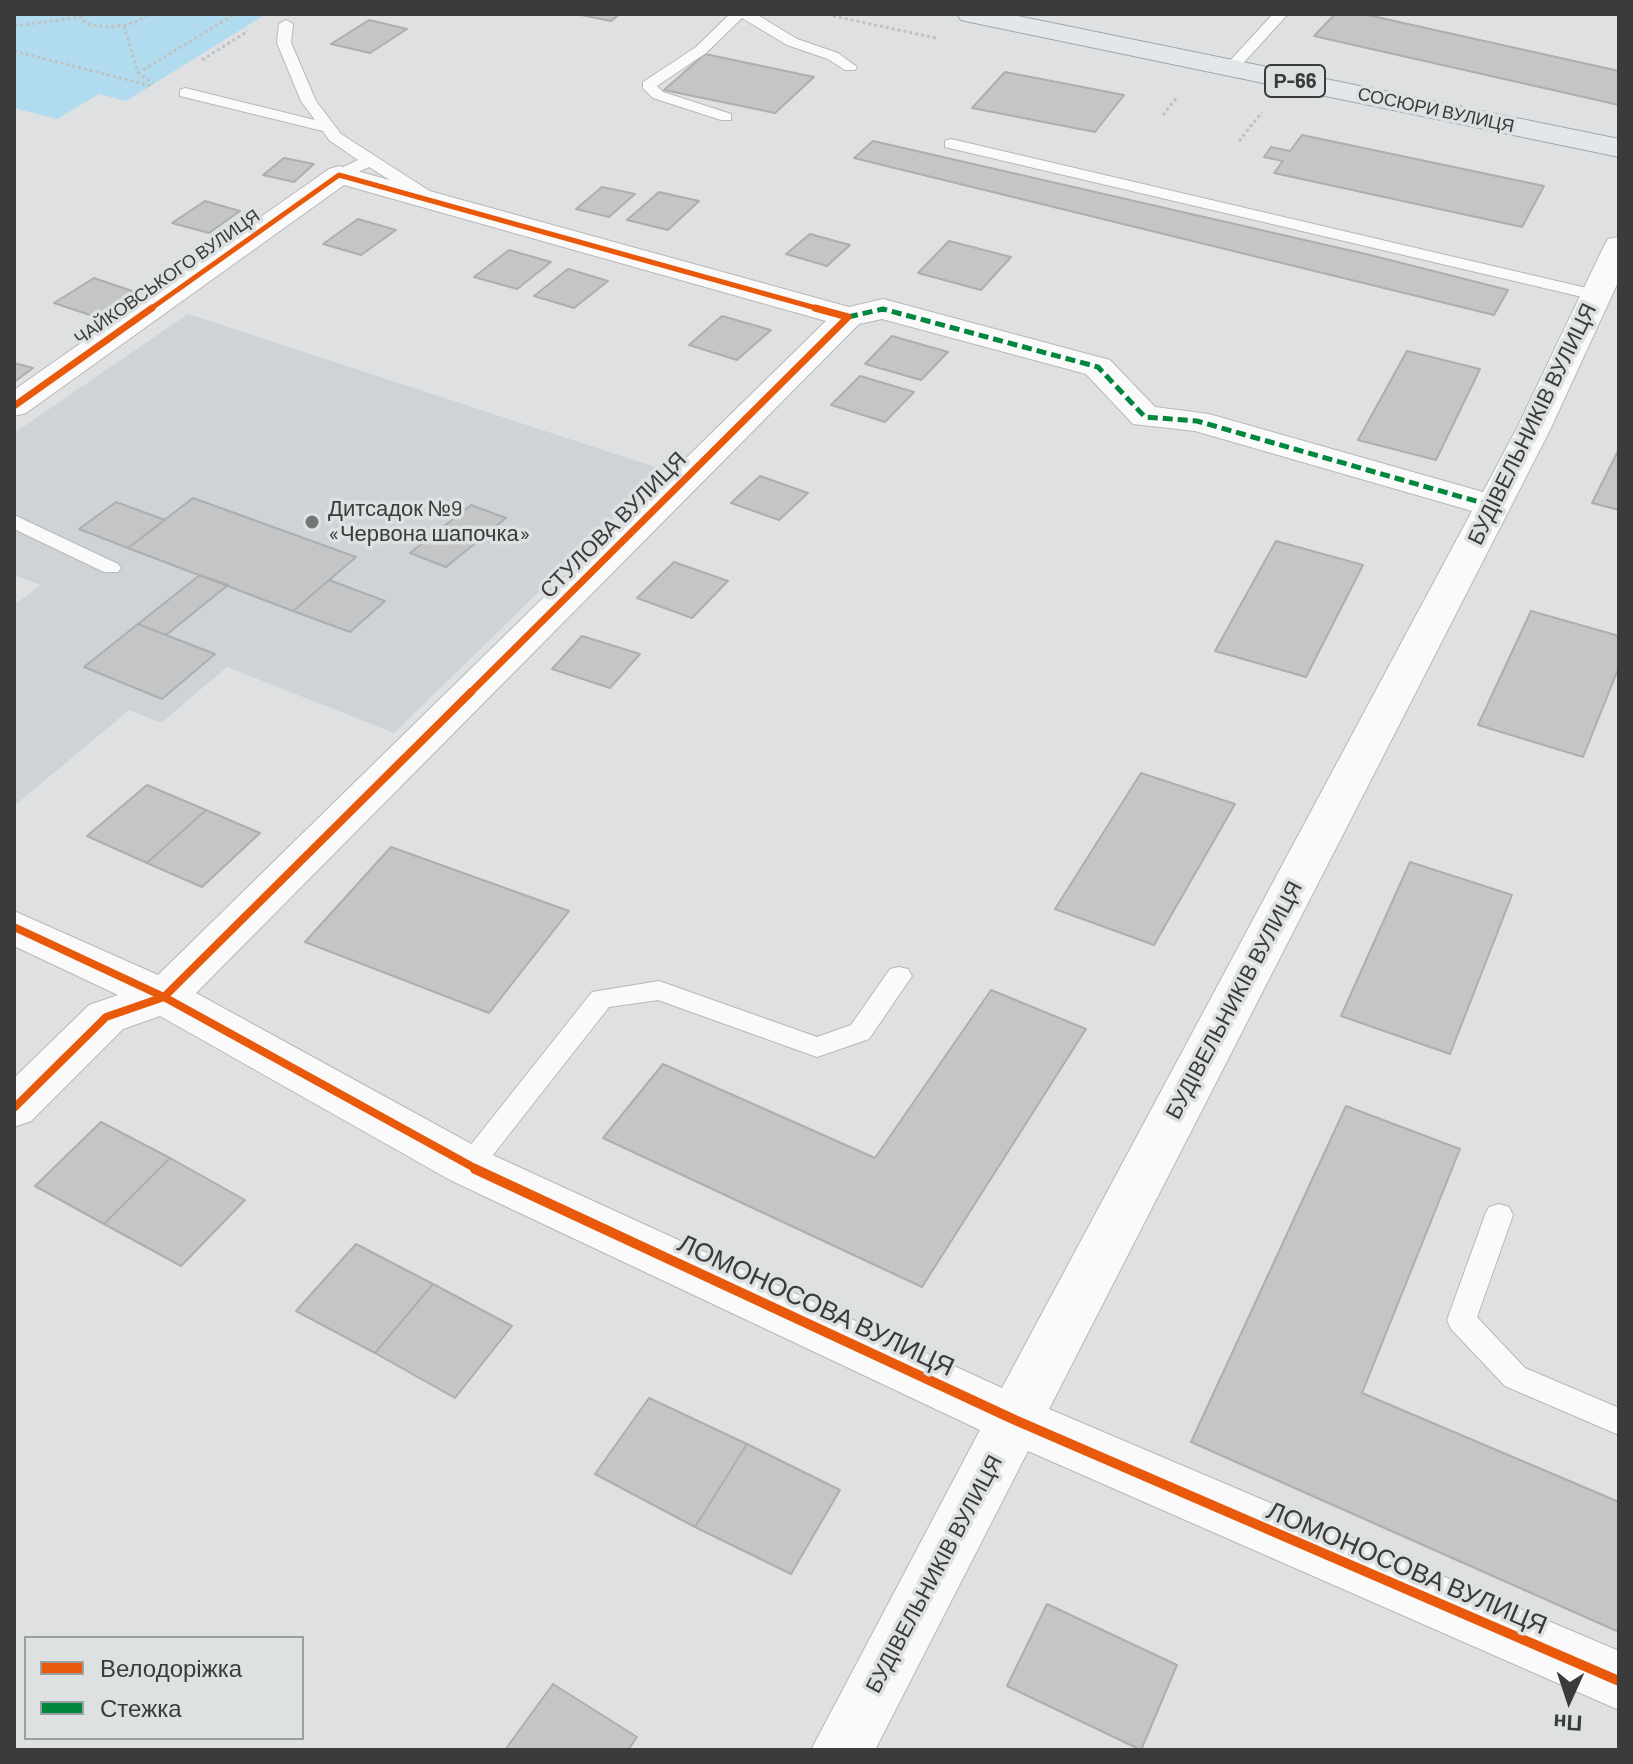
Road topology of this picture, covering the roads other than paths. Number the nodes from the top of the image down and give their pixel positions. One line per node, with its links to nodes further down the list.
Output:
1 (738, 14): 9 (lane)
2 (746, 14): 6 (lane)
3 (970, 14): 7 (main road, СОСЮРИ ВУЛИЦЯ / Р-66)
4 (1281, 14): 7 (lane)
5 (286, 24): 10 (lane)
6 (850, 67)
7 (1231, 68): 12 (main road, СОСЮРИ ВУЛИЦЯ / Р-66)
8 (185, 93): 10 (lane)
9 (726, 117)
10 (329, 128): 13 (lane)
11 (951, 144): 17 (lane)
12 (1619, 148)
13 (370, 161): 14 (lane); 15 (lane)
14 (339, 175): 15 (street); 19 (street, ЧАЙКОВСЬКОГО ВУЛИЦЯ)
15 (436, 202): 18 (street)
16 (1619, 246): 17 (street, БУДІВЕЛЬНИКІВ ВУЛИЦЯ)
17 (1607, 298): 20 (street, БУДІВЕЛЬНИКІВ ВУЛИЦЯ)
18 (848, 317): 20 (street); 25 (street, СТУЛОВА ВУЛИЦЯ)
19 (14, 406)
20 (1493, 506): 29 (street, БУДІВЕЛЬНИКІВ ВУЛИЦЯ)
21 (14, 521): 22 (lane)
22 (111, 568)
23 (14, 927): 25 (street, ЛОМОНОСОВА ВУЛИЦЯ)
24 (899, 976): 27 (lane)
25 (164, 997): 26 (street, СТУЛОВА ВУЛИЦЯ); 27 (street, ЛОМОНОСОВА ВУЛИЦЯ)
26 (14, 1108)
27 (468, 1166): 29 (street, ЛОМОНОСОВА ВУЛИЦЯ)
28 (1499, 1215): 30 (lane)
29 (1015, 1420): 31 (street, ЛОМОНОСОВА ВУЛИЦЯ); 32 (street, БУДІВЕЛЬНИКІВ ВУЛИЦЯ)
30 (1619, 1422)
31 (1619, 1681)
32 (842, 1750)

